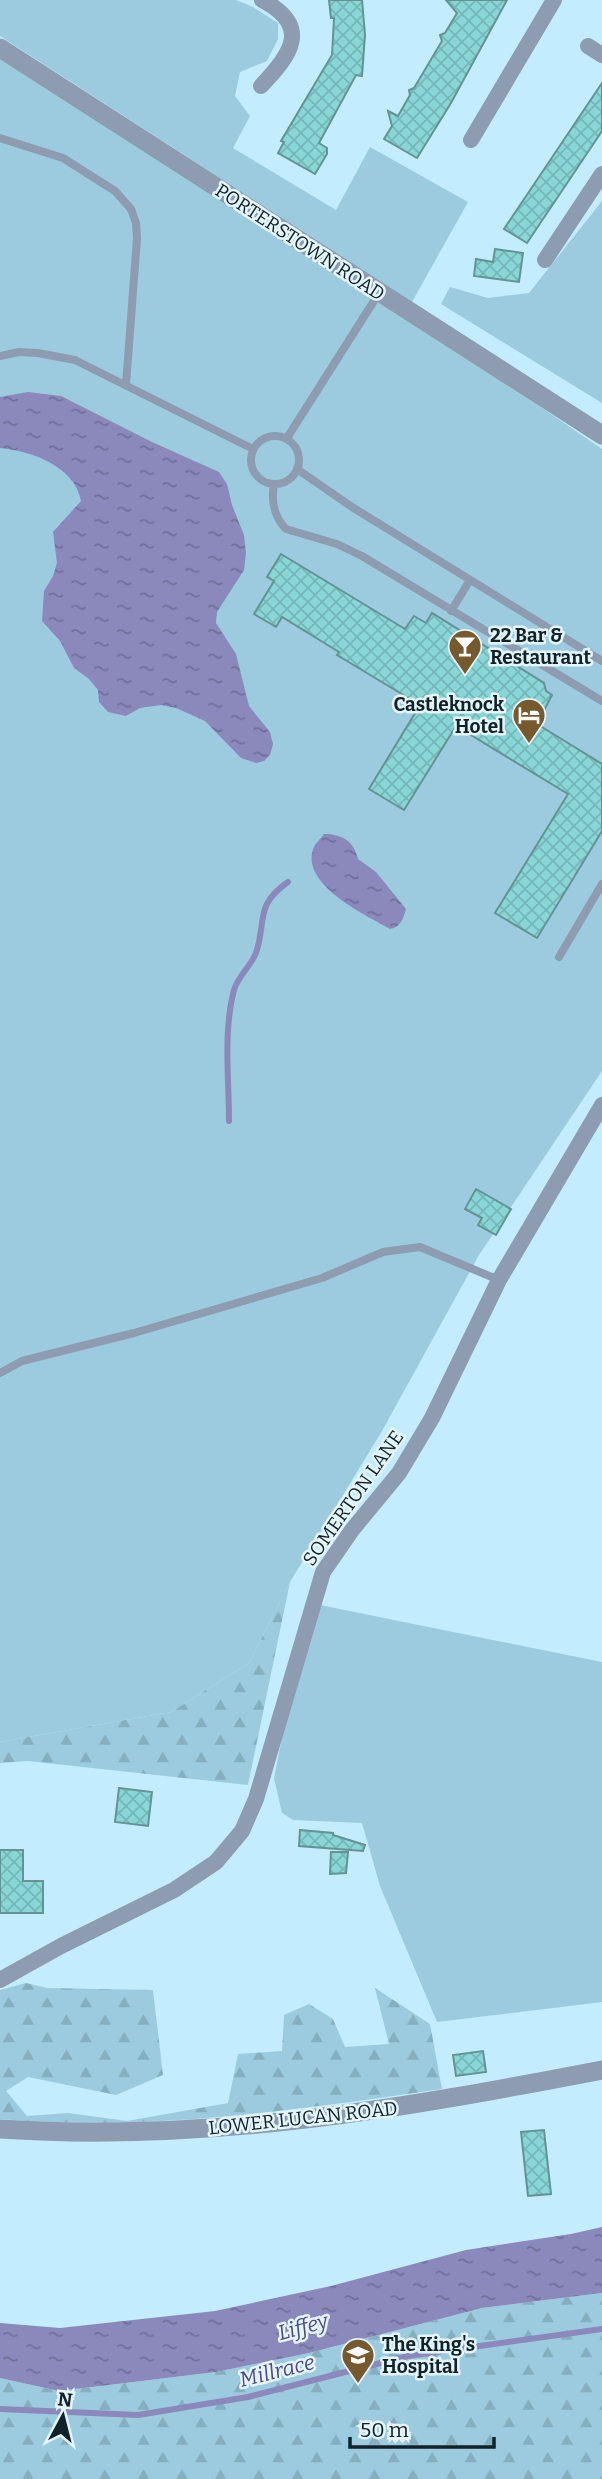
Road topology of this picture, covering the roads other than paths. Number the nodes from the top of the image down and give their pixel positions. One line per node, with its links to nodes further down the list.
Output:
1 (262, 0): 6 (street)
2 (554, 0): 8 (street)
3 (587, 46): 5 (street)
4 (0, 48): 11 (street, PORTERSTOWN ROAD)
5 (602, 55)
6 (261, 86)
7 (0, 138): 13 (lane)
8 (471, 140)
9 (602, 174): 10 (street)
10 (545, 260)
11 (379, 293): 14 (street, PORTERSTOWN ROAD); 15 (lane)
12 (0, 356): 13 (lane)
13 (127, 385): 16 (lane)
14 (602, 435)
15 (287, 438): 16 (lane); 17 (lane)
16 (253, 449): 18 (lane)
17 (298, 469): 18 (lane); 19 (lane)
18 (274, 484): 20 (lane)
19 (470, 580): 20 (lane); 21 (lane)
20 (451, 611): 22 (lane)
21 (602, 661)
22 (602, 701)
23 (602, 884): 24 (lane)
24 (559, 957)
25 (602, 1105): 26 (street, SOMERTON LANE)
26 (499, 1280): 27 (lane); 28 (street, SOMERTON LANE)
27 (0, 1373)
28 (0, 1980)
29 (602, 2070): 30 (street, LOWER LUCAN ROAD)
30 (0, 2129)

